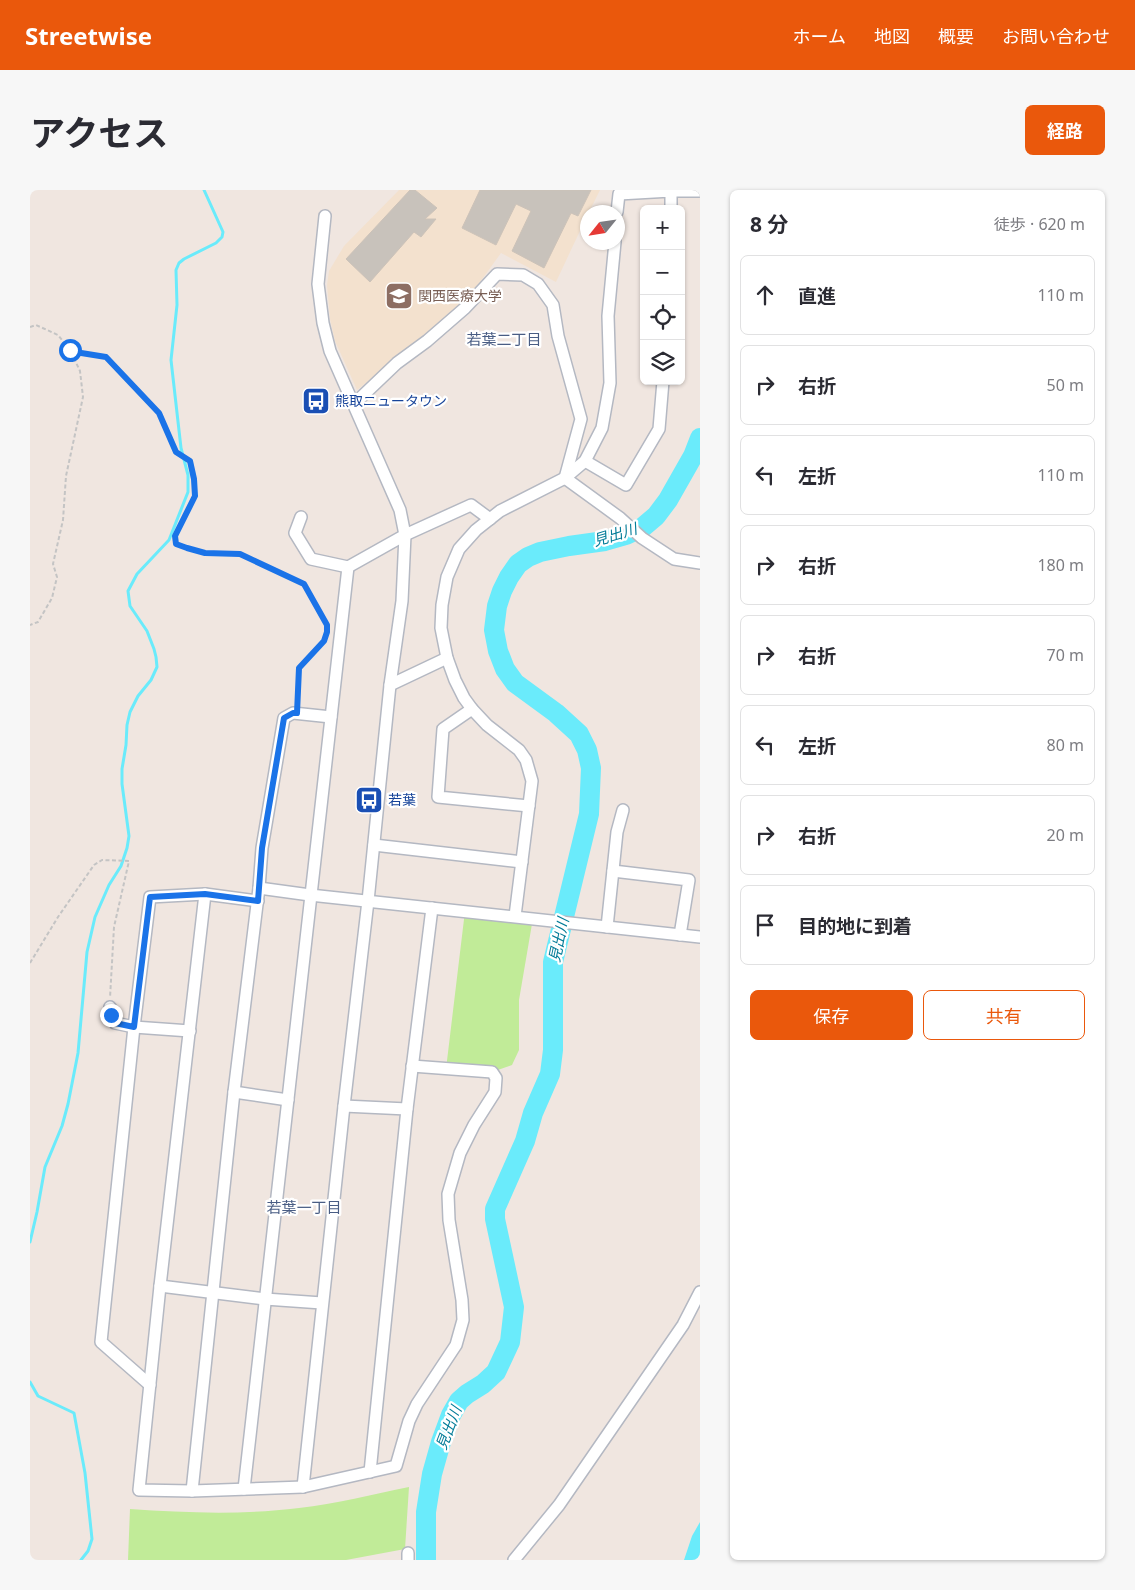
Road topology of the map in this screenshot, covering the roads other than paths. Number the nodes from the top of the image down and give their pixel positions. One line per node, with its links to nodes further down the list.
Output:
1 (671, 191): 2 (street); 3 (street); 4 (street)
2 (700, 191)
3 (618, 205)
4 (671, 205)
5 (325, 216): 8 (street)
6 (614, 250): 9 (street)
7 (663, 385): 9 (street)
8 (354, 404): 10 (street); 13 (street)
9 (585, 462): 10 (street)
10 (565, 478): 12 (street); 14 (street)
11 (301, 517): 15 (street)
12 (490, 519): 13 (street); 16 (street)
13 (405, 536): 15 (street); 17 (street)
14 (700, 562)
15 (348, 567): 19 (street)
16 (447, 658): 17 (street); 18 (street)
17 (390, 685): 22 (street)
18 (472, 709): 20 (street); 20 (street)
19 (331, 717): 25 (street); 27 (street)
20 (529, 806): 23 (street)
21 (623, 810): 24 (street)
22 (374, 845): 23 (street); 29 (street)
23 (522, 862): 31 (street)
24 (613, 871): 32 (street); 33 (street)
25 (259, 888): 27 (street); 28 (street)
26 (205, 894): 28 (street); 36 (street); 37 (street)
27 (310, 895): 29 (street); 40 (street)
28 (258, 901): 39 (street)
29 (368, 901): 30 (street); 41 (street)
30 (432, 908): 31 (street); 38 (street)
31 (515, 916): 32 (street)
32 (607, 927): 33 (street)
33 (680, 935): 34 (street)
34 (700, 937)
35 (110, 1006): 36 (street)
36 (134, 1027): 37 (street); 48 (street)
37 (190, 1031): 43 (street)
38 (412, 1066): 42 (street); 49 (street)
39 (234, 1092): 40 (street); 45 (street)
40 (288, 1100): 46 (street)
41 (344, 1106): 42 (street); 47 (street)
42 (407, 1109): 49 (street)
43 (160, 1286): 45 (street); 48 (street)
44 (700, 1292): 53 (street)
45 (214, 1293): 46 (street); 52 (street)
46 (265, 1299): 47 (street); 51 (street)
47 (322, 1303): 50 (street)
48 (150, 1385): 52 (street)
49 (370, 1472): 50 (street)
50 (302, 1486): 51 (street)
51 (244, 1489): 52 (street)
52 (192, 1491)
53 (514, 1560)

